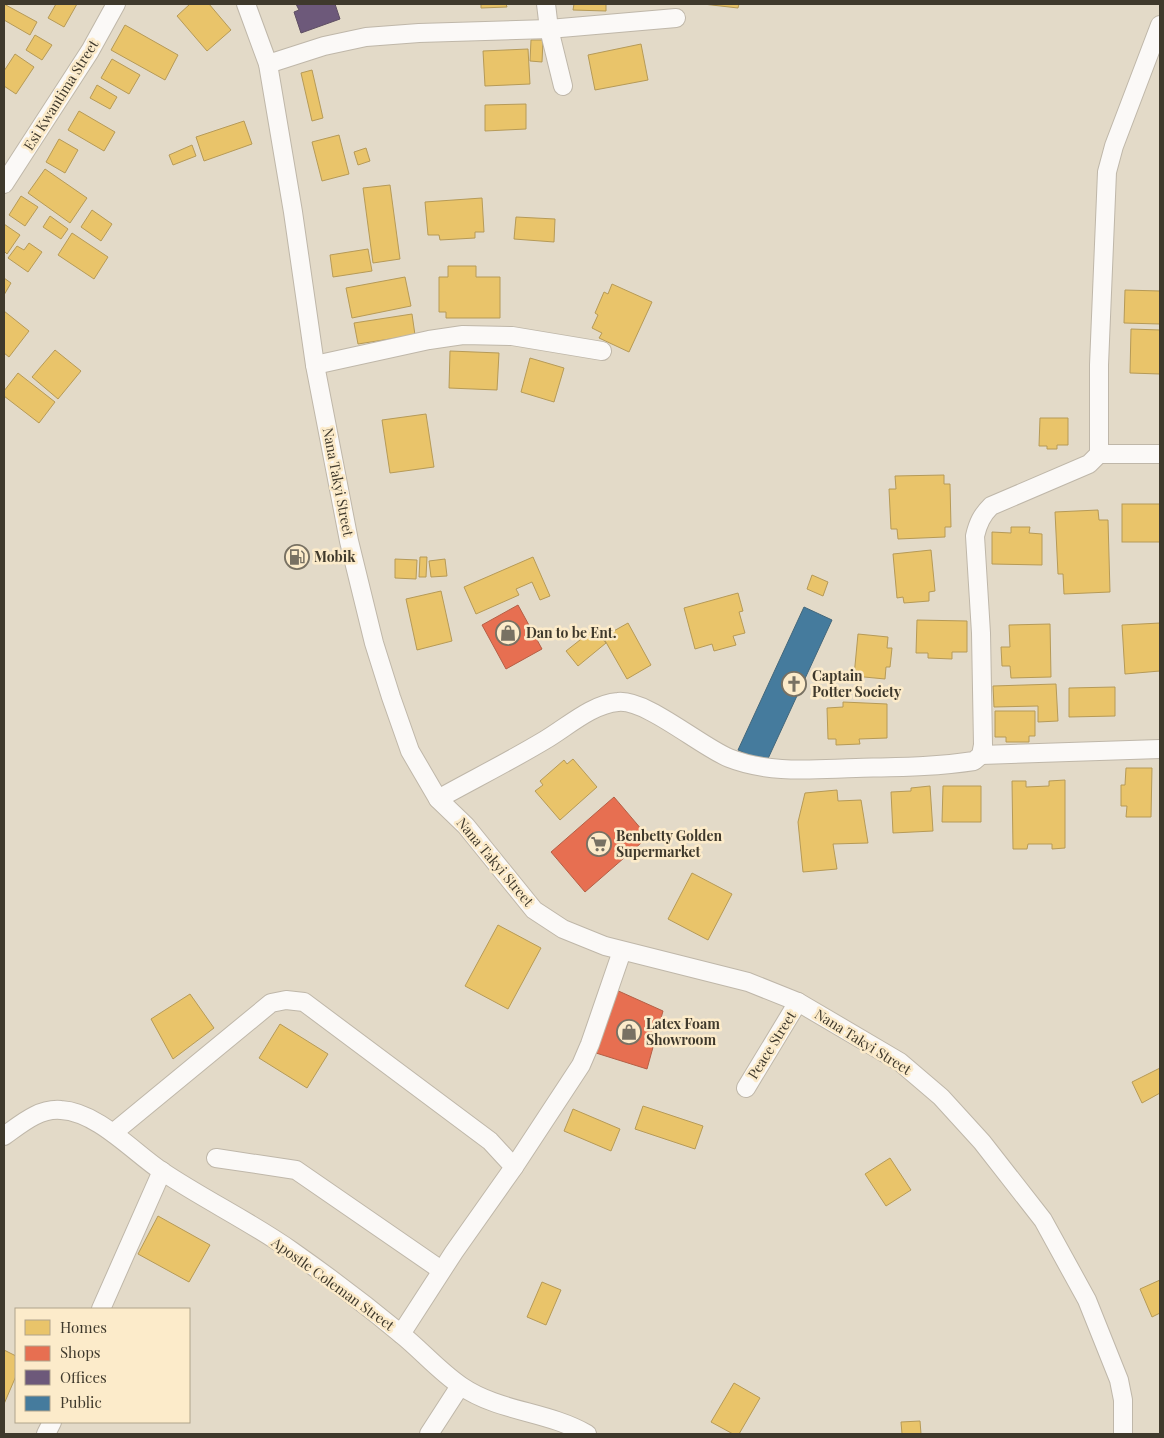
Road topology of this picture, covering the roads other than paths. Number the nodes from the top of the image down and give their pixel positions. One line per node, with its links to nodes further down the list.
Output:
1 (116, 4): 9 (street, Esi Kwantima Street)
2 (246, 4): 7 (street, Nana Takyi Street)
3 (546, 4): 6 (street)
4 (676, 18): 6 (street)
5 (1160, 25): 12 (street)
6 (549, 29): 7 (street); 8 (street)
7 (268, 64): 11 (street, Nana Takyi Street)
8 (563, 86)
9 (4, 184)
10 (602, 351): 11 (street)
11 (315, 365): 16 (street, Nana Takyi Street)
12 (1099, 454): 13 (street); 15 (street)
13 (1160, 454)
14 (1160, 749): 15 (street)
15 (981, 755): 16 (street)
16 (438, 799): 17 (street, Nana Takyi Street)
17 (622, 951): 18 (street, Nana Takyi Street); 23 (street)
18 (798, 1002): 19 (street, Peace Street); 31 (street, Nana Takyi Street)
19 (746, 1088)
20 (113, 1133): 21 (street, Apostle Coleman Street); 23 (street); 24 (street, Apostle Coleman Street)
21 (4, 1136)
22 (216, 1158): 25 (street)
23 (514, 1167): 25 (street)
24 (162, 1171): 26 (street); 27 (street, Apostle Coleman Street)
25 (442, 1270): 27 (street)
26 (101, 1308)
27 (401, 1334): 28 (street, Apostle Coleman Street)
28 (460, 1386): 29 (street); 30 (street, Apostle Coleman Street)
29 (429, 1434)
30 (587, 1434)
31 (1123, 1434)

